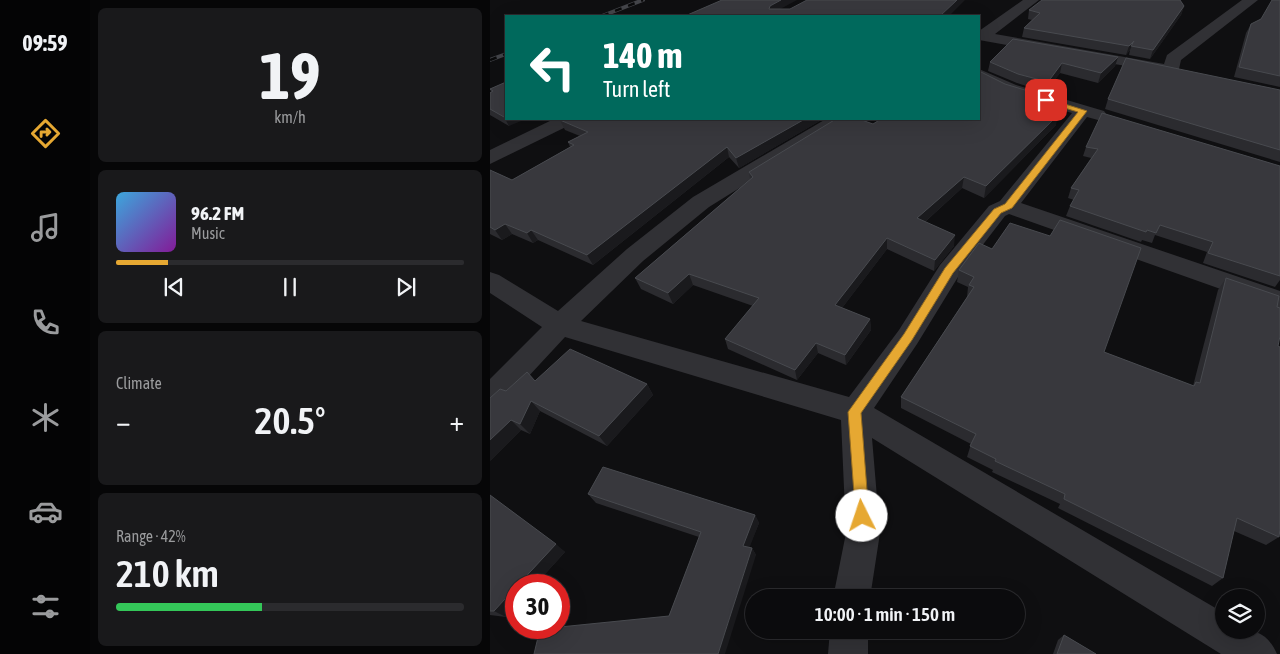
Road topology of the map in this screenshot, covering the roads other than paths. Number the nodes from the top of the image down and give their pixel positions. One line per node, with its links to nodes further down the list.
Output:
1 (1032, 0): 3 (street)
2 (1251, 0): 4 (street)
3 (980, 42): 4 (street)
4 (1171, 69): 6 (street)
5 (980, 74): 7 (street)
6 (1190, 74)
7 (1083, 111): 8 (street); 12 (street)
8 (1111, 119)
9 (566, 120): 11 (street)
10 (836, 120): 15 (street)
11 (490, 158)
12 (1008, 206): 14 (street); 17 (street)
13 (490, 281): 15 (street)
14 (1280, 301)
15 (560, 325): 16 (street); 17 (street)
16 (490, 398)
17 (855, 412): 18 (street); 21 (street)
18 (853, 589)
19 (849, 639): 20 (street)
20 (848, 654)
21 (1257, 654)

